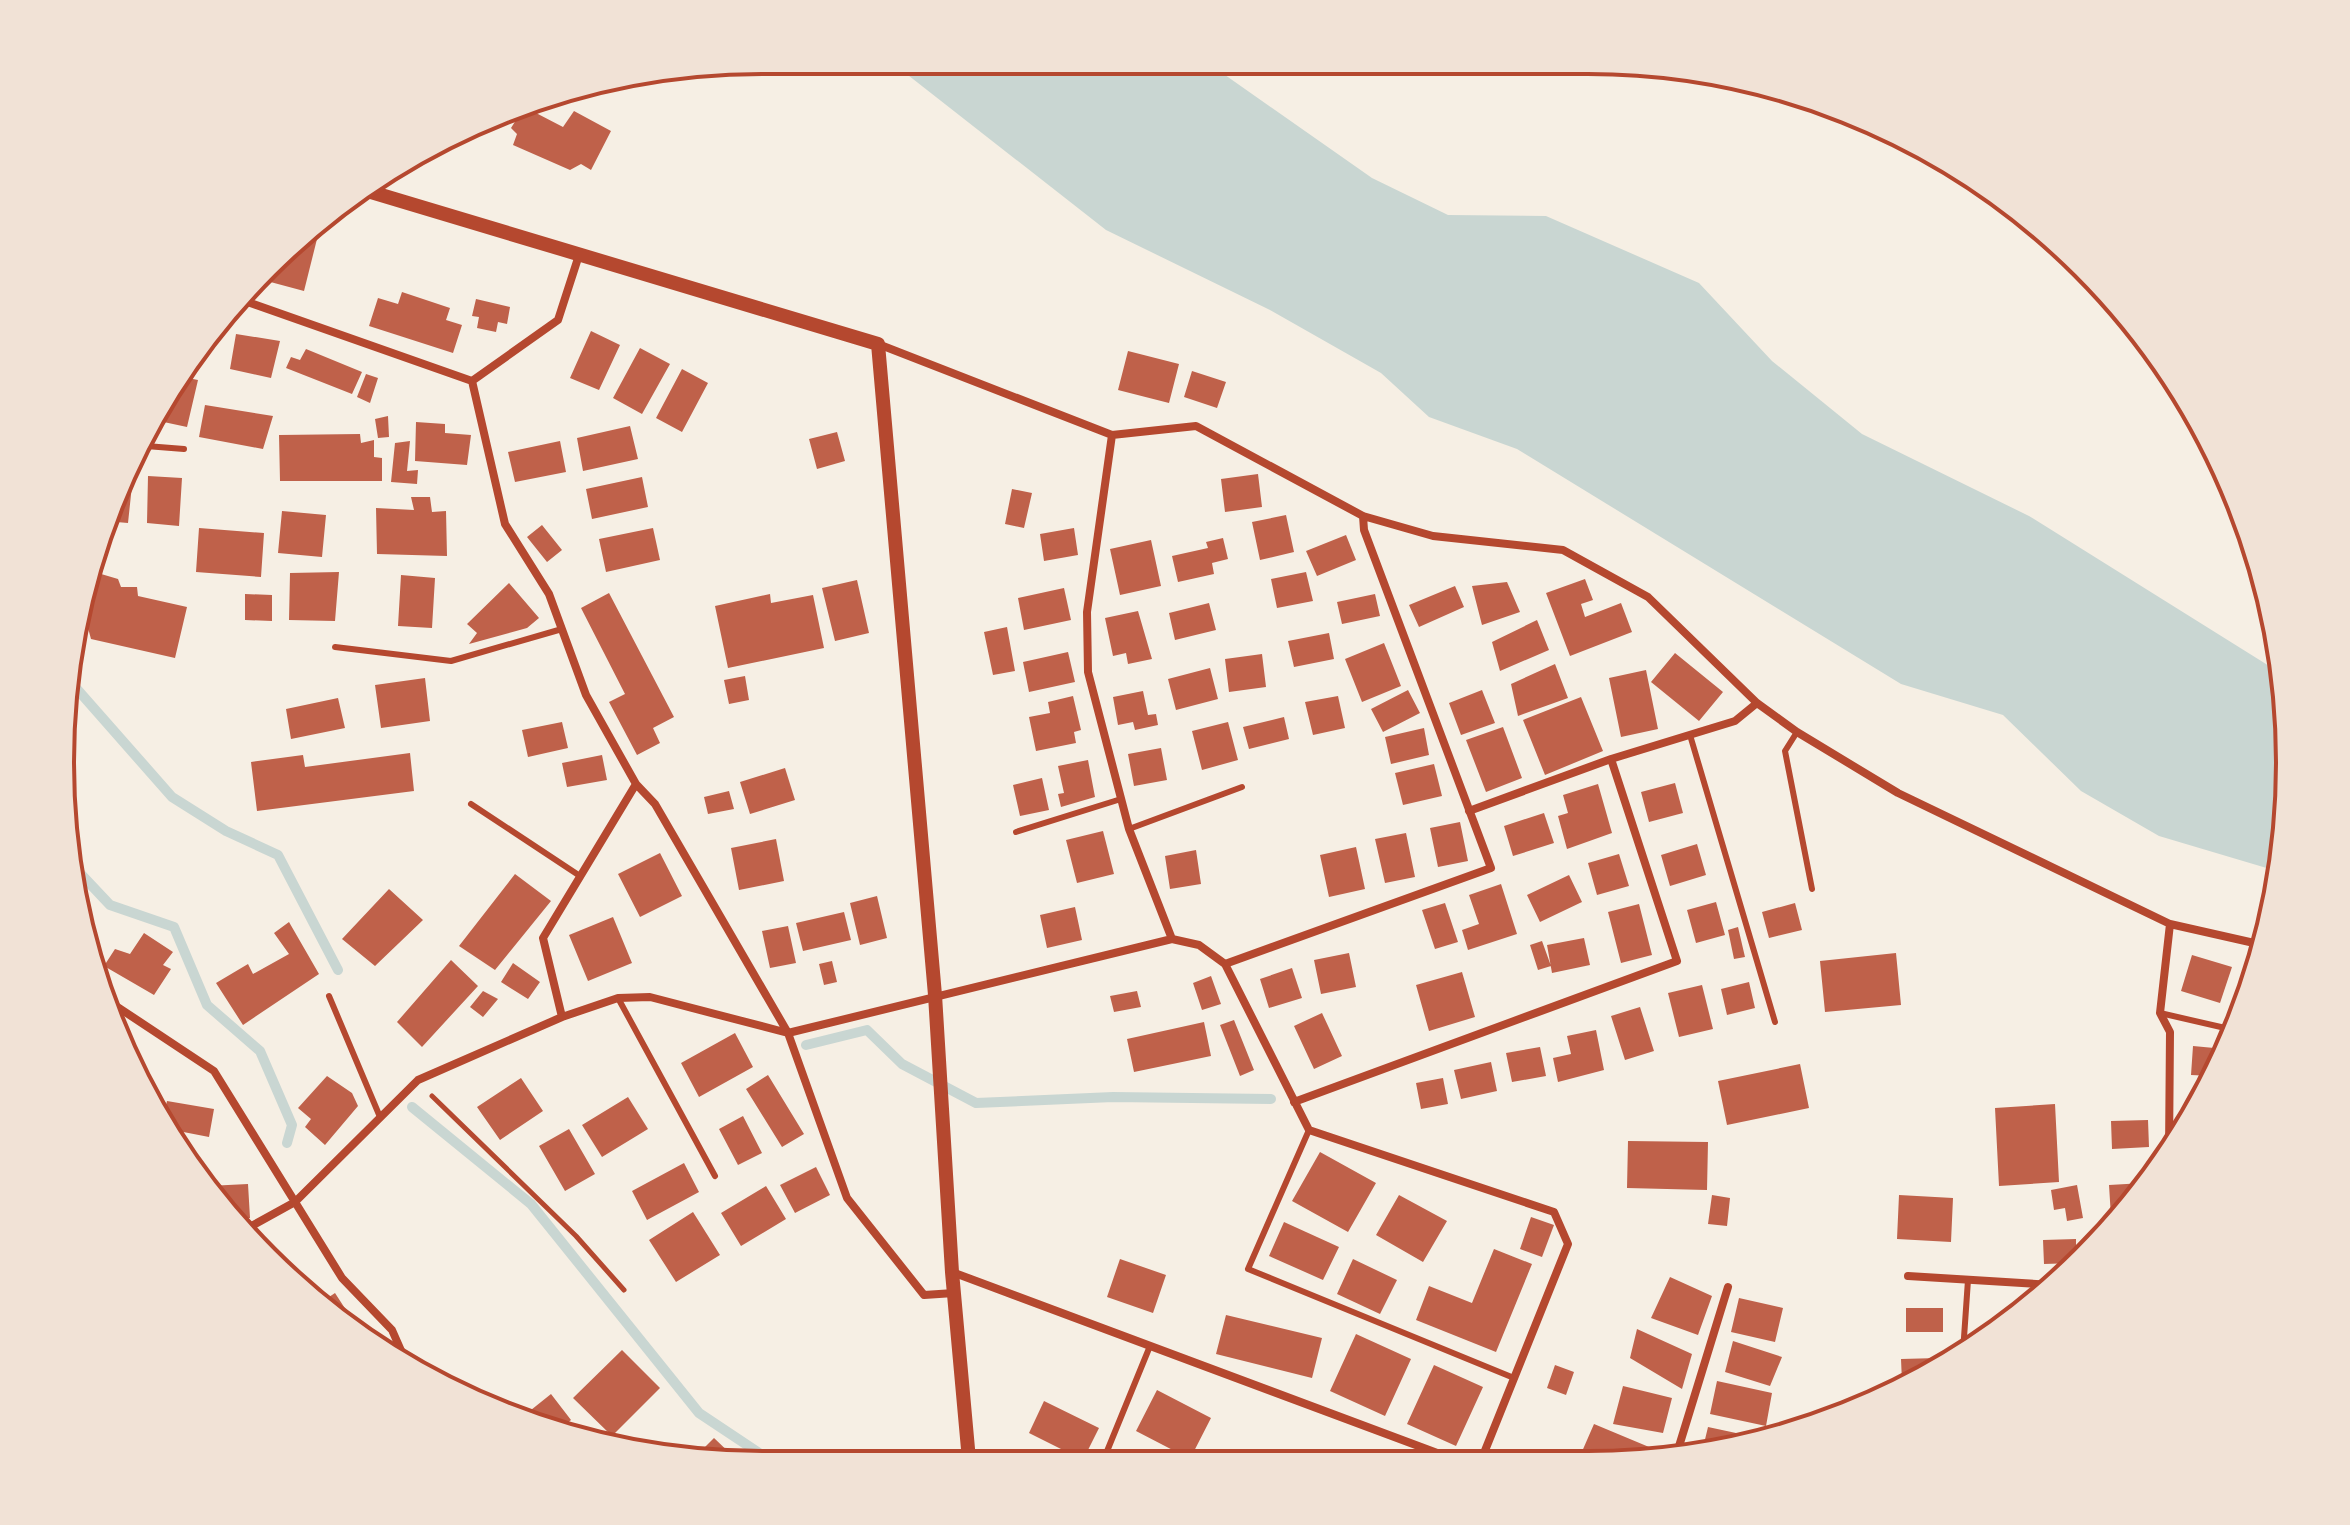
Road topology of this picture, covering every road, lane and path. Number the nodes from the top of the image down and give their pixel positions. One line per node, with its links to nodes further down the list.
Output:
1 (375, 193): 2 (street)
2 (580, 252): 4 (street); 5 (street)
3 (251, 303): 5 (street)
4 (878, 344): 6 (street); 29 (street)
5 (472, 381): 10 (street)
6 (1112, 435): 9 (street); 18 (street)
7 (151, 446): 8 (lane)
8 (184, 449)
9 (1363, 516): 12 (street); 20 (street)
10 (562, 629): 11 (lane); 16 (street)
11 (335, 647)
12 (1757, 703): 13 (street); 14 (street)
13 (1797, 732): 24 (lane); 25 (street)
14 (1690, 735): 15 (street); 35 (lane)
15 (1611, 759): 20 (street); 39 (street)
16 (636, 784): 23 (street); 37 (street)
17 (1242, 787): 21 (lane)
18 (1121, 799): 21 (street); 22 (lane)
19 (471, 804): 23 (lane)
20 (1469, 811): 28 (street)
21 (1129, 829): 26 (street)
22 (1016, 832)
23 (580, 876): 34 (street)
24 (1812, 889)
25 (2170, 924): 27 (street); 33 (street)
26 (1172, 939): 28 (street); 29 (street)
27 (2252, 943)
28 (1225, 964): 39 (street)
29 (935, 995): 37 (street); 46 (street)
30 (329, 996): 40 (lane)
31 (618, 998): 34 (street); 37 (street); 43 (lane)
32 (120, 1008): 44 (street)
33 (2160, 1013): 36 (lane); 42 (street)
34 (562, 1017): 38 (street)
35 (1775, 1022)
36 (2223, 1028)
37 (788, 1033): 52 (street)
38 (418, 1080): 40 (street); 51 (path)
39 (1294, 1102): 41 (street)
40 (380, 1117): 44 (street)
41 (1309, 1130): 56 (street); 56 (lane)
42 (2169, 1130)
43 (715, 1176)
44 (295, 1202): 45 (street); 55 (street)
45 (253, 1225)
46 (952, 1272): 52 (street); 54 (street)
47 (1908, 1276): 48 (street)
48 (1968, 1280): 49 (street); 53 (lane)
49 (2036, 1284)
50 (1728, 1287): 57 (street)
51 (624, 1290)
52 (954, 1293): 58 (street)
53 (1964, 1339)
54 (1150, 1346): 59 (lane); 60 (street)
55 (400, 1347)
56 (1514, 1378): 61 (street)
57 (1680, 1445)
58 (968, 1451)
59 (1107, 1451)
60 (1432, 1451)
61 (1485, 1451)

